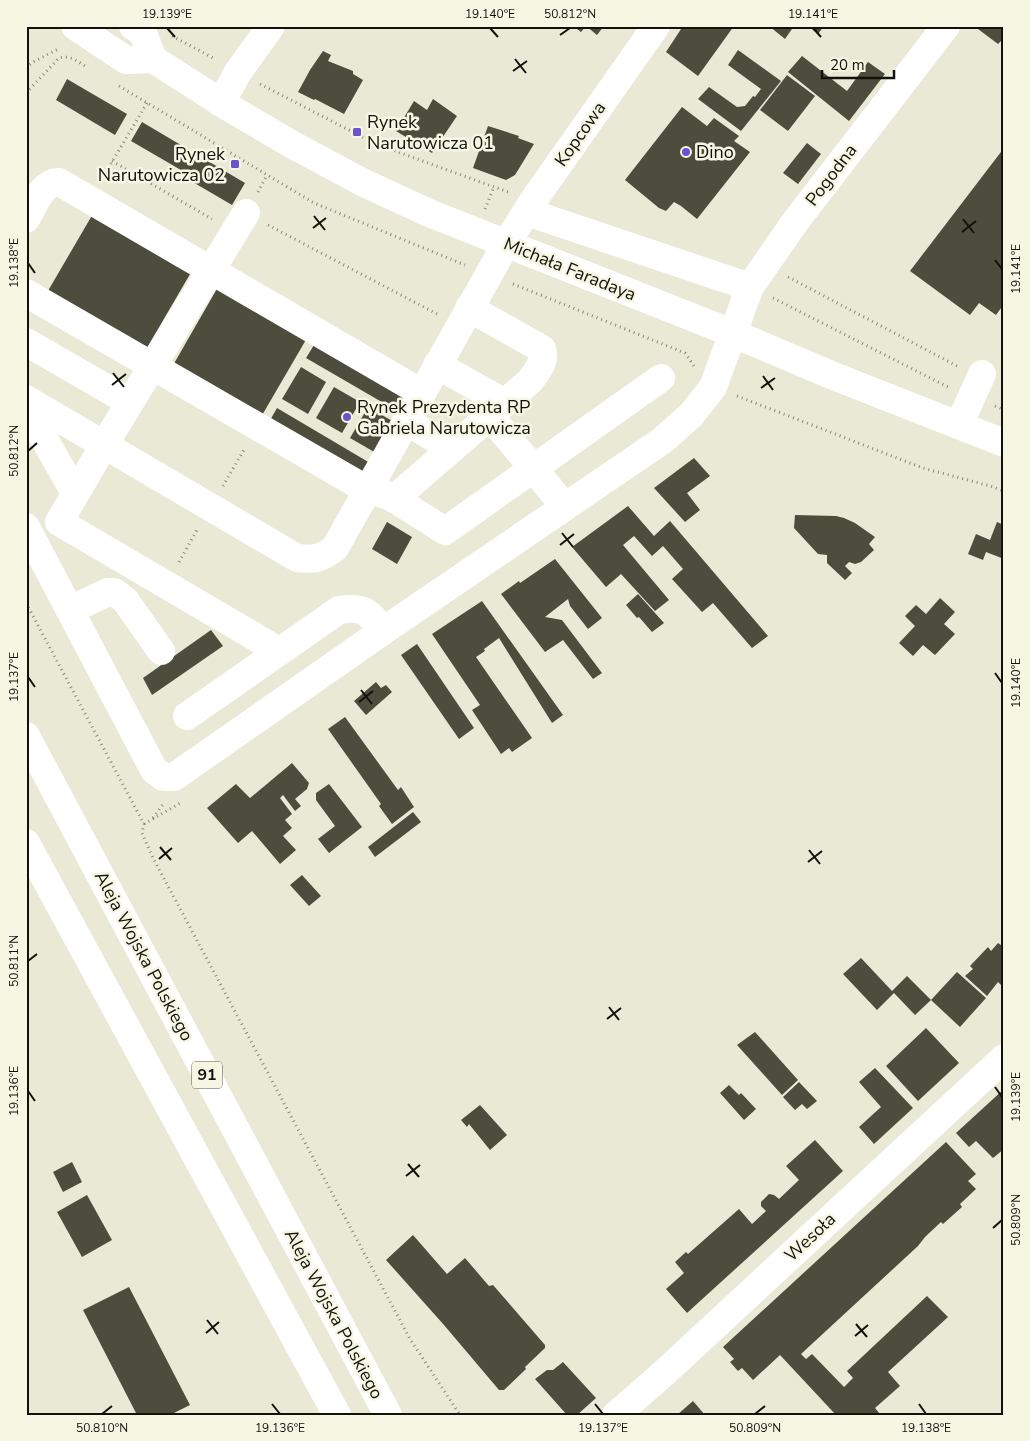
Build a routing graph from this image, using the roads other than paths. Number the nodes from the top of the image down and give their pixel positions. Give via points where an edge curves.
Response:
1 (133, 26) edge
2 (271, 26) edge
3 (656, 26) edge
4 (946, 26) edge
5 (77, 27) edge
6 (153, 59) junction
7 (221, 102) junction
8 (526, 212) junction
9 (26, 219) edge
10 (240, 223) road end
11 (506, 244) junction
12 (210, 270) junction
13 (750, 287) junction
14 (26, 293) edge
15 (464, 317) junction
16 (732, 333) junction
17 (26, 342) edge
18 (437, 365) junction
19 (152, 366) junction
20 (661, 378) dead end
21 (976, 385) road end
22 (422, 393) junction
23 (26, 399) edge
24 (130, 402) junction
25 (26, 407) edge
26 (497, 410) junction
27 (406, 421) junction
28 (959, 425) junction
29 (1004, 443) edge
30 (104, 445) junction
31 (452, 449) junction
32 (534, 468) junction
33 (366, 489) junction
34 (75, 493) junction
35 (394, 499) junction
36 (565, 506) junction
37 (59, 522) junction
38 (29, 532) edge
39 (70, 610) junction
40 (383, 632) junction
41 (161, 651) dead end
42 (280, 651) junction
43 (187, 716) dead end
44 (26, 736) edge
45 (26, 843) edge
46 (1004, 1058) edge
47 (337, 1415) edge
48 (388, 1415) edge
49 (616, 1415) edge

1 - 6 street via 143,33
2 - 7 street
3 - 8 street, Kopcowa
4 - 13 street, Pogodna via 803,228
5 - 6 street via 126,60
6 - 7 street, Michała Faradaya
7 - 11 street, Michała Faradaya via 362,182
8 - 11 street, Kopcowa
8 - 13 street
9 - 12 street via 44,188 49,183 59,182
10 - 12 street
11 - 15 street, Kopcowa
11 - 16 street, Michała Faradaya
12 - 19 street
12 - 22 street
13 - 16 street, Pogodna
14 - 19 street
15 - 18 street, Kopcowa
15 - 26 street via 542,349 543,361 530,381
16 - 28 street, Michała Faradaya via 836,378
16 - 36 street via 713,386 692,414 663,440
17 - 24 street
18 - 22 street, Kopcowa
18 - 26 street
19 - 24 street
19 - 33 street
20 - 32 street
21 - 28 street
22 - 27 street, Kopcowa
23 - 30 street, Kopcowa
24 - 30 street
25 - 34 street
26 - 31 street
26 - 32 street
27 - 31 street
27 - 33 street, Kopcowa
28 - 29 street, Michała Faradaya
30 - 33 street, Kopcowa via 297,558 313,560 334,548
30 - 34 street
31 - 35 street
32 - 35 street via 445,531
32 - 36 street
33 - 35 street
34 - 37 street
36 - 40 street
37 - 38 street
37 - 42 street
38 - 39 street
39 - 40 street via 154,770 162,777 174,777 188,768
39 - 41 street via 114,592 125,600
40 - 42 street via 371,615 363,610 339,610
42 - 43 street
44 - 48 street, Aleja Wojska Polskiego / 91
45 - 47 street
46 - 49 street, Wesoła

